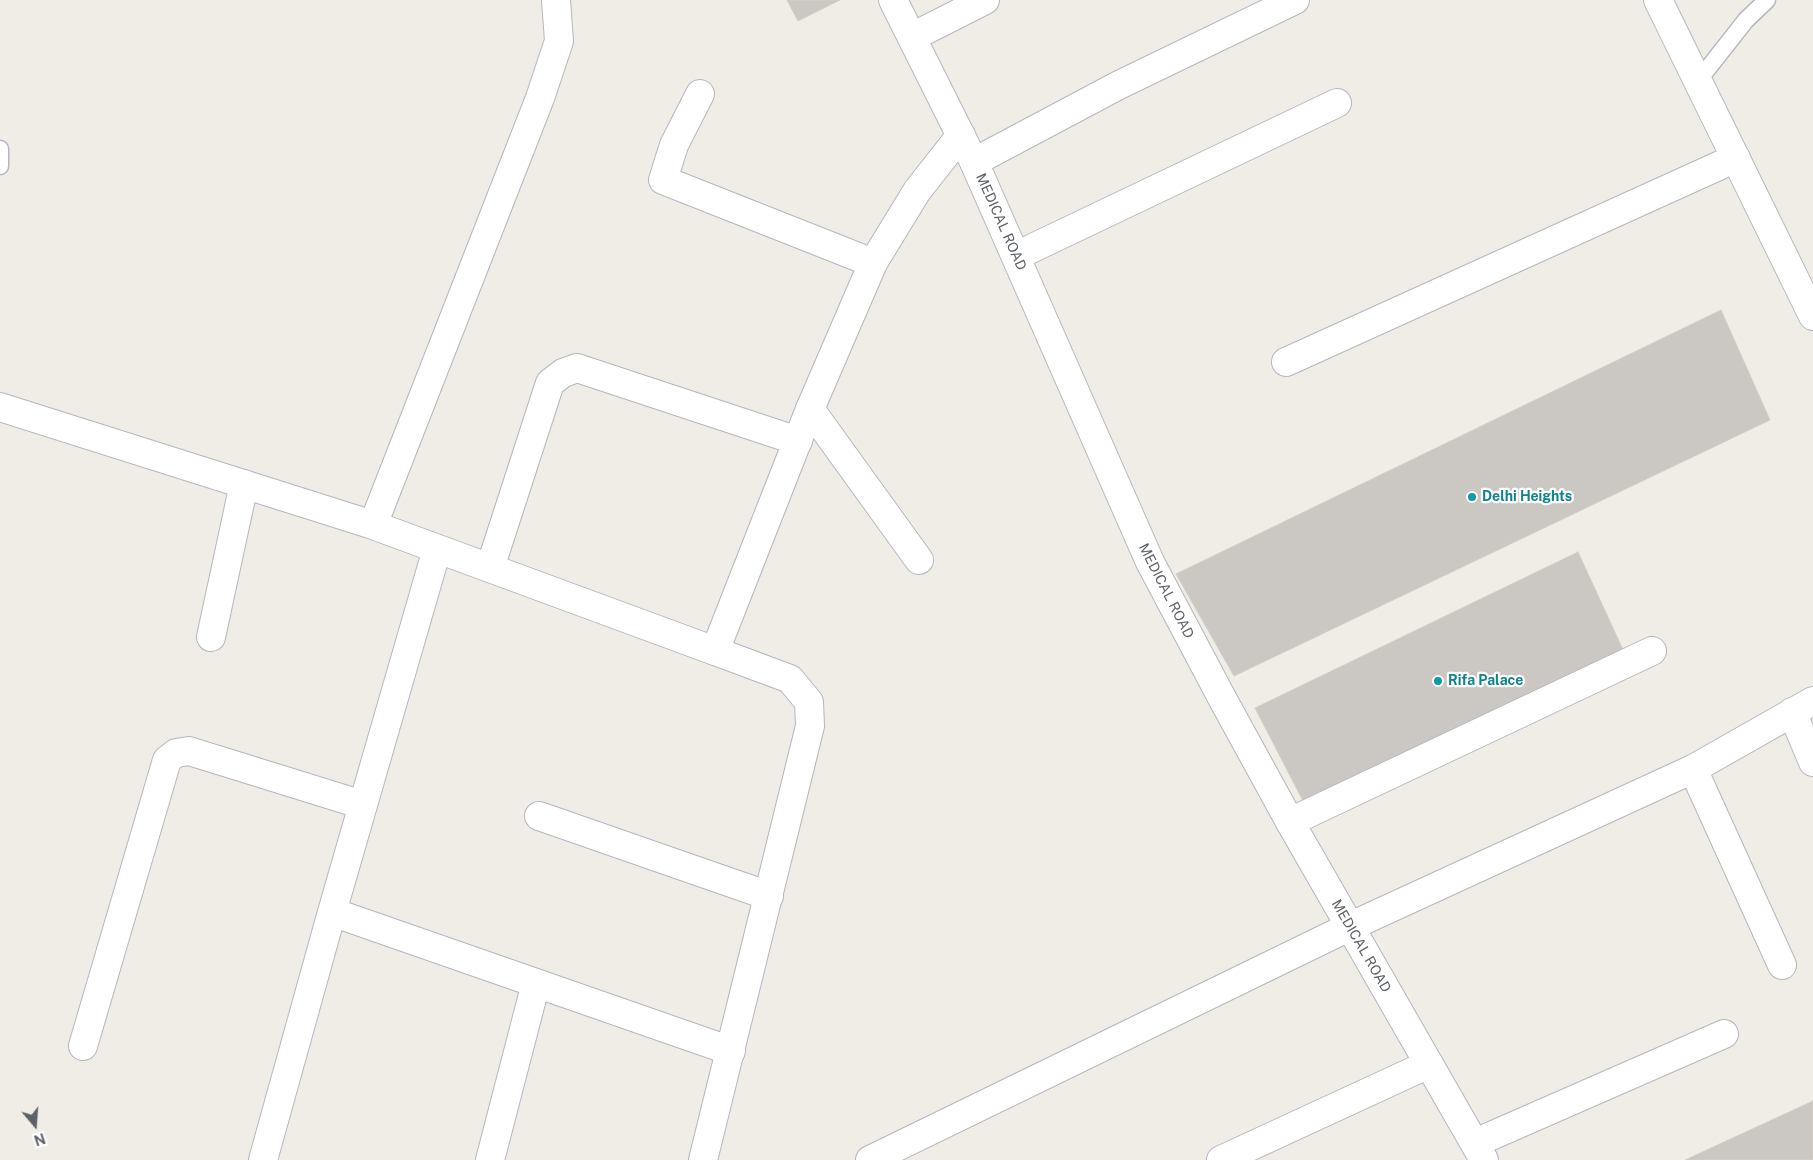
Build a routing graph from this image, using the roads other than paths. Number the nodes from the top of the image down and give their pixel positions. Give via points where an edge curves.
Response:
1 (556, 0) edge
2 (893, 0) edge
3 (985, 0) edge
4 (1295, 0) edge
5 (1658, 0) edge
6 (1767, 0) edge
7 (912, 37) junction
8 (1698, 81) junction
9 (700, 94) dead end
10 (1337, 103) dead end
11 (960, 135) junction
12 (0, 149) edge
13 (1736, 158) junction
14 (974, 162) junction
15 (0, 166) edge
16 (1016, 256) junction
17 (874, 263) junction
18 (1813, 316) edge
19 (1286, 362) dead end
20 (0, 408) edge
21 (810, 409) junction
22 (798, 442) junction
23 (244, 484) junction
24 (373, 525) junction
25 (437, 549) junction
26 (919, 560) dead end
27 (490, 568) junction
28 (211, 636) dead end
29 (715, 651) junction
30 (1652, 651) dead end
31 (1802, 706) edge
32 (1813, 762) edge
33 (1693, 769) junction
34 (363, 805) junction
35 (538, 816) dead end
36 (1290, 822) junction
37 (769, 896) junction
38 (332, 912) junction
39 (1349, 927) junction
40 (1782, 965) dead end
41 (536, 983) junction
42 (1724, 1034) dead end
43 (83, 1046) dead end
44 (730, 1051) junction
45 (1429, 1064) junction
46 (1479, 1152) edge
47 (263, 1160) edge
48 (490, 1160) edge
49 (703, 1160) edge
50 (870, 1160) edge
51 (1221, 1160) edge

1 - 24 street via 559,41 540,98
2 - 7 street, MEDICAL ROAD
3 - 7 street
4 - 14 street via 1119,85
5 - 8 street
6 - 8 lane via 1746,20
7 - 11 street, MEDICAL ROAD
8 - 13 street
9 - 17 street via 674,145 663,180
10 - 16 street
11 - 14 street, MEDICAL ROAD
11 - 17 street via 917,191
12 - 15 lane
13 - 18 street
13 - 19 street
14 - 16 street, MEDICAL ROAD
16 - 36 street, MEDICAL ROAD via 1150,562
17 - 21 street
20 - 23 street
21 - 22 street
21 - 26 street
22 - 27 street via 577,368 563,372 550,383
22 - 29 street
23 - 24 street
23 - 28 street
24 - 25 street
25 - 27 street
25 - 34 street
27 - 29 street
29 - 37 street via 790,679 809,702 810,726
30 - 36 street
31 - 32 street
31 - 33 street
33 - 39 street
33 - 40 street
34 - 38 street
34 - 43 street via 189,751 176,753 167,760
35 - 37 street
36 - 39 street, MEDICAL ROAD
37 - 44 street
38 - 41 street
38 - 47 street
39 - 45 street, MEDICAL ROAD
39 - 50 street
41 - 44 street
41 - 48 street
42 - 46 street
44 - 49 street
45 - 46 street, MEDICAL ROAD
45 - 51 street

